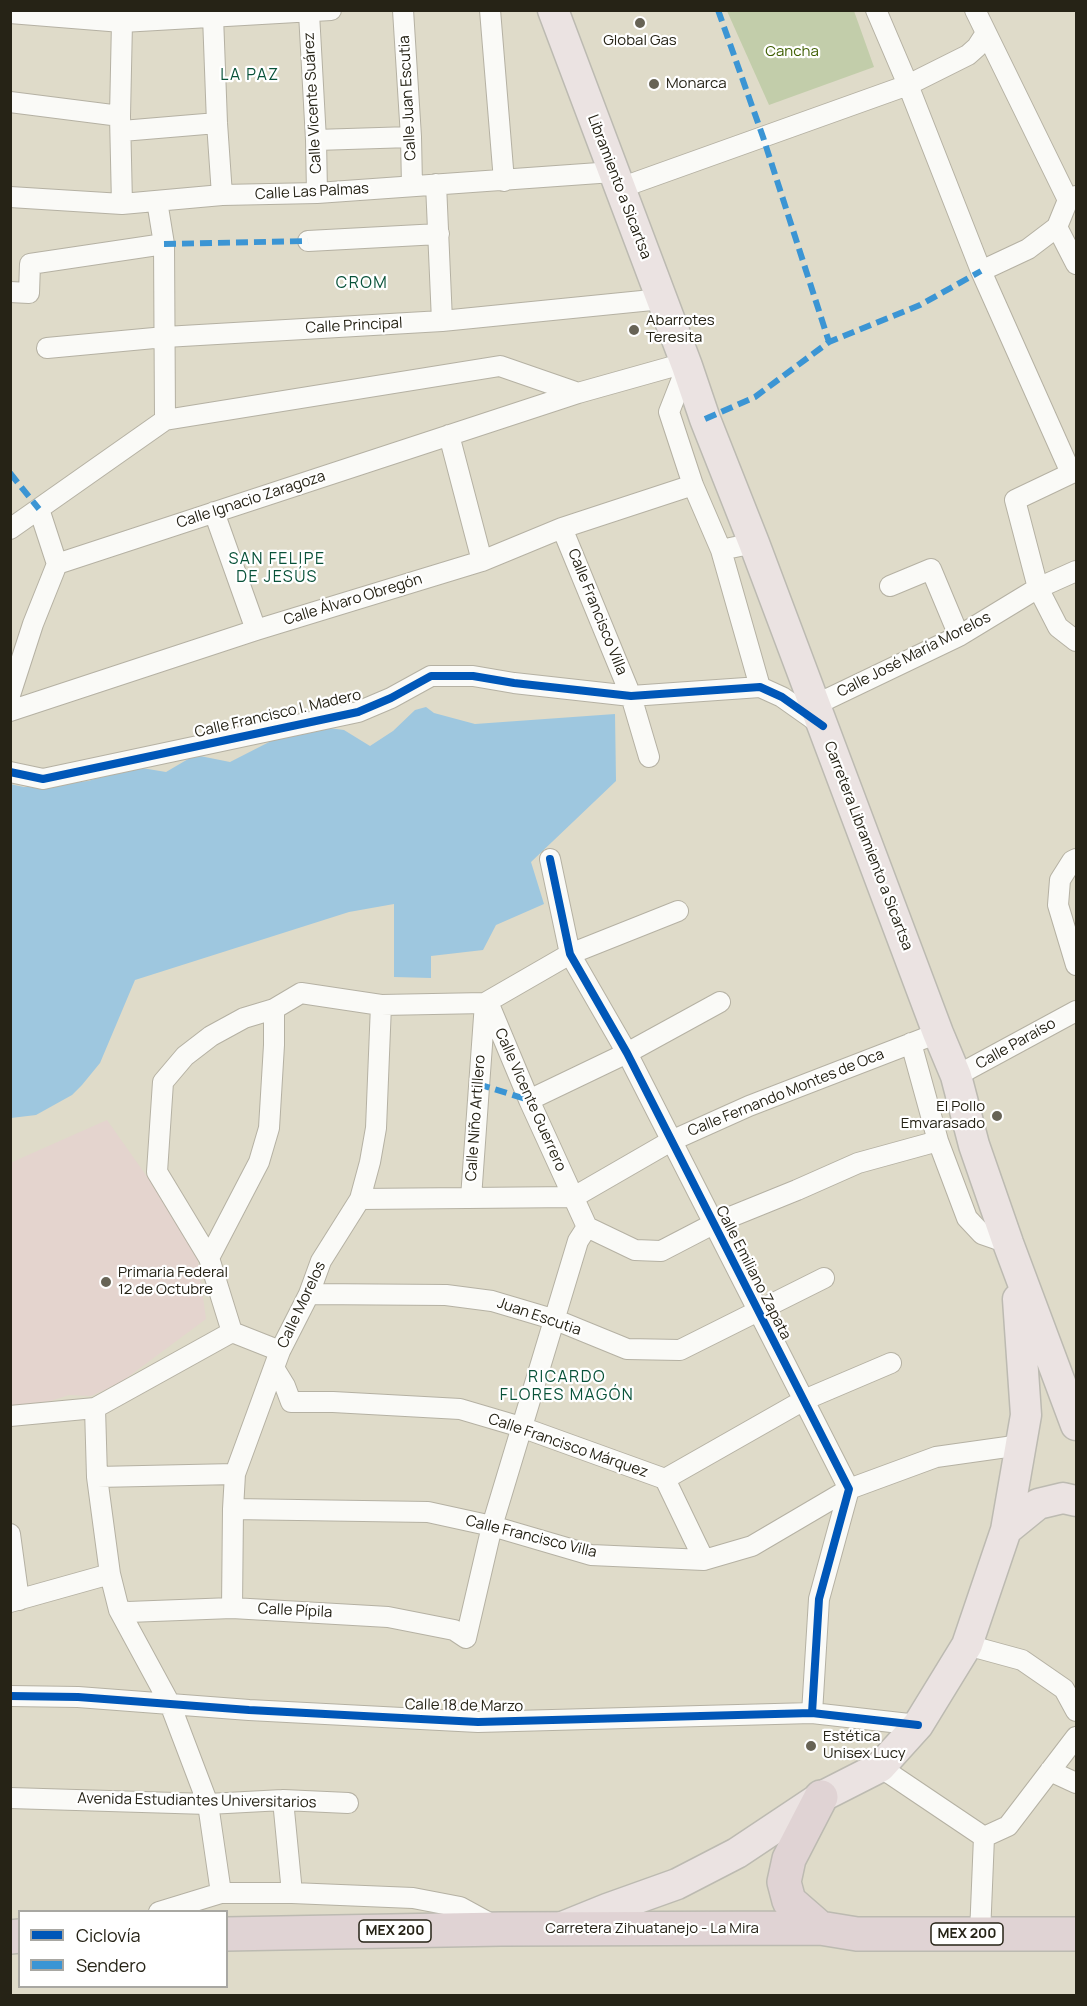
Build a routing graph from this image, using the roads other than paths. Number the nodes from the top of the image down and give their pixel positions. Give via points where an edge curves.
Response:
1 (331, 10) edge
2 (403, 10) edge
3 (490, 10) edge
4 (553, 10) edge
5 (876, 10) edge
6 (975, 10) edge
7 (10, 13) edge
8 (309, 13) junction
9 (213, 16) junction
10 (122, 22) junction
11 (986, 33) junction
12 (908, 85) junction
13 (10, 102) edge
14 (217, 123) junction
15 (121, 124) junction
16 (411, 137) junction
17 (316, 140) junction
18 (617, 180) junction
19 (504, 181) junction
20 (436, 184) junction
21 (412, 186) junction
22 (317, 193) junction
23 (222, 195) junction
24 (10, 197) edge
25 (1072, 198) edge
26 (157, 201) junction
27 (122, 204) junction
28 (1057, 227) junction
29 (439, 234) junction
30 (308, 241) dead end
31 (164, 244) junction
32 (1077, 264) edge
33 (981, 271) junction
34 (20, 292) edge
35 (662, 299) junction
36 (442, 321) junction
37 (165, 337) junction
38 (46, 348) dead end
39 (686, 364) junction
40 (578, 393) junction
41 (165, 420) junction
42 (449, 435) junction
43 (1074, 472) edge
44 (693, 485) junction
45 (39, 509) junction
46 (214, 512) junction
47 (562, 528) junction
48 (10, 529) edge
49 (754, 543) junction
50 (721, 550) junction
51 (482, 561) junction
52 (57, 564) junction
53 (1077, 571) edge
54 (890, 586) dead end
55 (1038, 588) junction
56 (256, 630) junction
57 (959, 636) junction
58 (1077, 641) edge
59 (760, 687) junction
60 (10, 695) edge
61 (631, 696) junction
62 (10, 711) edge
63 (819, 716) junction
64 (650, 757) dead end
65 (10, 772) edge
66 (1077, 859) edge
67 (550, 860) dead end
68 (678, 911) dead end
69 (570, 954) junction
70 (1077, 965) edge
71 (486, 1002) junction
72 (720, 1002) dead end
73 (381, 1005) junction
74 (274, 1009) junction
75 (1077, 1011) edge
76 (925, 1038) junction
77 (627, 1053) junction
78 (956, 1076) junction
79 (529, 1100) junction
80 (671, 1140) junction
81 (938, 1141) junction
82 (574, 1197) junction
83 (471, 1198) junction
84 (360, 1199) junction
85 (713, 1224) junction
86 (587, 1227) junction
87 (1012, 1254) junction
88 (209, 1258) junction
89 (824, 1278) dead end
90 (309, 1294) junction
91 (758, 1311) junction
92 (556, 1320) junction
93 (232, 1332) junction
94 (277, 1360) junction
95 (891, 1364) dead end
96 (804, 1401) junction
97 (95, 1407) junction
98 (10, 1416) edge
99 (1077, 1425) edge
100 (521, 1427) junction
101 (1021, 1445) junction
102 (235, 1474) junction
103 (97, 1476) junction
104 (665, 1479) junction
105 (849, 1488) junction
106 (1077, 1501) edge
107 (233, 1509) junction
108 (492, 1526) junction
109 (1006, 1530) junction
110 (10, 1534) edge
111 (704, 1560) junction
112 (110, 1574) junction
113 (15, 1601) edge
114 (232, 1608) junction
115 (119, 1610) junction
116 (967, 1645) junction
117 (10, 1696) edge
118 (170, 1704) junction
119 (1077, 1711) edge
120 (812, 1713) junction
121 (918, 1725) junction
122 (1077, 1737) edge
123 (879, 1767) junction
124 (1050, 1771) junction
125 (1077, 1783) edge
126 (821, 1797) junction
127 (10, 1798) edge
128 (283, 1800) junction
129 (348, 1803) dead end
130 (208, 1804) junction
131 (984, 1837) junction
132 (221, 1893) junction
133 (292, 1893) junction
134 (162, 1910) edge
135 (501, 1929) junction
136 (820, 1929) junction
137 (555, 1930) junction
138 (228, 1934) edge
139 (980, 1934) junction
140 (1077, 1934) edge

1 - 8 street
2 - 16 street, Calle Juan Escutia
3 - 19 street
4 - 18 main road, Libramiento a Sicartsa
5 - 12 street
6 - 11 street
7 - 10 street
8 - 9 street
8 - 17 street, Calle Vicente Suárez
9 - 10 street
9 - 14 street
10 - 15 street
11 - 12 street, Calle Las Palmas via 968,55
11 - 25 street
12 - 18 street, Calle Las Palmas
12 - 33 street
13 - 15 street
14 - 15 street
14 - 23 street
15 - 27 street
16 - 17 street
16 - 21 street, Calle Juan Escutia
17 - 22 street, Calle Vicente Suárez
18 - 19 street, Calle Las Palmas
18 - 35 main road, Libramiento a Sicartsa
19 - 20 street, Calle Las Palmas
20 - 21 street, Calle Las Palmas
20 - 29 street
21 - 22 street, Calle Las Palmas
22 - 23 street, Calle Las Palmas
23 - 26 street, Calle Las Palmas
24 - 27 street, Calle Las Palmas
25 - 28 street
26 - 27 street, Calle Las Palmas
26 - 31 street
28 - 32 street
28 - 33 street via 1028,249
29 - 30 street
29 - 36 street
31 - 34 street via 30,264
31 - 37 street
33 - 43 street
35 - 36 street, Calle Principal
35 - 39 main road, Libramiento a Sicartsa
36 - 37 street, Calle Principal
37 - 38 street, Calle Principal
37 - 41 street
39 - 40 street, Calle Ignacio Zaragoza
39 - 44 street via 669,412
39 - 49 main road, Carretera Libramiento a Sicartsa
40 - 41 street via 500,366
40 - 42 street, Calle Ignacio Zaragoza
41 - 45 street
42 - 46 street, Calle Ignacio Zaragoza
42 - 51 street
43 - 55 street via 1015,500
44 - 47 street, Calle Álvaro Obregón
44 - 50 street
45 - 48 street
45 - 52 street
46 - 52 street, Calle Ignacio Zaragoza
46 - 56 street
47 - 51 street, Calle Álvaro Obregón
47 - 61 street, Calle Francisco Villa
49 - 50 street
49 - 63 main road, Carretera Libramiento a Sicartsa
50 - 59 street
51 - 56 street, Calle Álvaro Obregón
52 - 60 street
53 - 55 street, Calle José María Morelos
54 - 57 street via 931,569
55 - 57 street, Calle José María Morelos
55 - 58 street via 1058,627
56 - 62 street, Calle Álvaro Obregón
57 - 63 street, Calle José María Morelos
59 - 61 street, Calle Francisco I. Madero
59 - 63 street
61 - 64 street, Calle Francisco Villa
61 - 65 street, Calle Francisco I. Madero via 473,676 431,676 358,712 43,779
63 - 76 main road, Carretera Libramiento a Sicartsa
66 - 70 street via 1060,880 1058,905
67 - 69 street, Calle Emiliano Zapata
68 - 69 street
69 - 71 street
69 - 77 street, Calle Emiliano Zapata
71 - 73 street
71 - 79 street, Calle Vicente Guerrero
71 - 83 street, Calle Niño Artillero
72 - 77 street
73 - 74 street via 302,993
73 - 84 street, Calle Morelos via 376,1128
74 - 88 street via 269,1128 259,1162
74 - 88 street via 244,1018 211,1036 185,1056 163,1082 157,1172
75 - 78 street, Calle Paraíso
76 - 78 main road, Carretera Libramiento a Sicartsa
76 - 80 street, Calle Fernando Montes de Oca
76 - 81 street
77 - 79 street
77 - 80 street, Calle Emiliano Zapata
78 - 87 main road, Carretera Libramiento a Sicartsa via 974,1145
79 - 82 street, Calle Vicente Guerrero
80 - 82 street, Calle Fernando Montes de Oca
80 - 85 street, Calle Emiliano Zapata
81 - 85 street via 858,1163
81 - 87 street via 967,1218 982,1234
82 - 83 street, Calle Fernando Montes de Oca
82 - 86 street, Calle Vicente Guerrero
83 - 84 street, Calle Fernando Montes de Oca
84 - 90 street, Calle Morelos via 321,1261
85 - 86 street via 662,1251 635,1250
85 - 91 street, Calle Emiliano Zapata
86 - 92 street via 578,1241
87 - 99 main road
87 - 101 main road via 1026,1414
88 - 93 street
89 - 91 street, Juan Escutia
90 - 92 street, Juan Escutia via 446,1295 492,1301
90 - 94 street, Calle Morelos
91 - 92 street, Juan Escutia via 680,1350 627,1349
91 - 96 street, Calle Emiliano Zapata
92 - 100 street
93 - 94 street
93 - 97 street
94 - 100 street, Calle Francisco Márquez via 291,1402 460,1409
94 - 102 street, Calle Morelos
95 - 96 street, Calle Francisco Márquez
96 - 104 street, Calle Francisco Márquez
96 - 105 street, Calle Emiliano Zapata
97 - 98 street
97 - 103 street
100 - 104 street, Calle Francisco Márquez
100 - 108 street
101 - 105 street, Calle Francisco Villa via 936,1457
101 - 109 main road
102 - 103 street
102 - 107 street, Calle Morelos
103 - 112 street
104 - 111 street
105 - 111 street, Calle Francisco Villa via 752,1546
105 - 120 street via 819,1599
106 - 109 main road via 1064,1498 1038,1504
107 - 108 street, Calle Francisco Villa via 429,1512
107 - 114 street, Calle Morelos
108 - 111 street, Calle Francisco Villa via 591,1555
108 - 114 street, Calle Pípila via 466,1638 454,1630 388,1617
109 - 116 main road
110 - 113 street
112 - 113 street
112 - 115 street
114 - 115 street, Calle Pípila
115 - 118 street
116 - 119 street via 1022,1660 1064,1689
116 - 121 main road
117 - 118 street, Calle 18 de Marzo
118 - 120 street, Calle 18 de Marzo via 478,1722
118 - 130 street
120 - 121 street, Calle 18 de Marzo
121 - 123 main road
122 - 124 street
123 - 126 main road
123 - 131 street
124 - 125 street
124 - 131 street via 1008,1826
126 - 136 highway via 789,1859 784,1882 789,1901
126 - 137 main road via 736,1853 677,1884
127 - 130 street, Avenida Estudiantes Universitarios
128 - 129 street, Avenida Estudiantes Universitarios
128 - 130 street, Avenida Estudiantes Universitarios
128 - 133 street
130 - 132 street
131 - 139 street
132 - 133 street
132 - 134 street
133 - 135 street via 413,1899 460,1907
135 - 137 highway, Carretera Zihuatanejo - La Mira / MEX 200
135 - 138 highway, Carretera Zihuatanejo - La Mira / MEX 200
136 - 137 highway, Carretera Zihuatanejo - La Mira / MEX 200
136 - 139 highway, Carretera Zihuatanejo - La Mira / MEX 200 via 857,1934
139 - 140 highway, Carretera Zihuatanejo - La Mira / MEX 200

